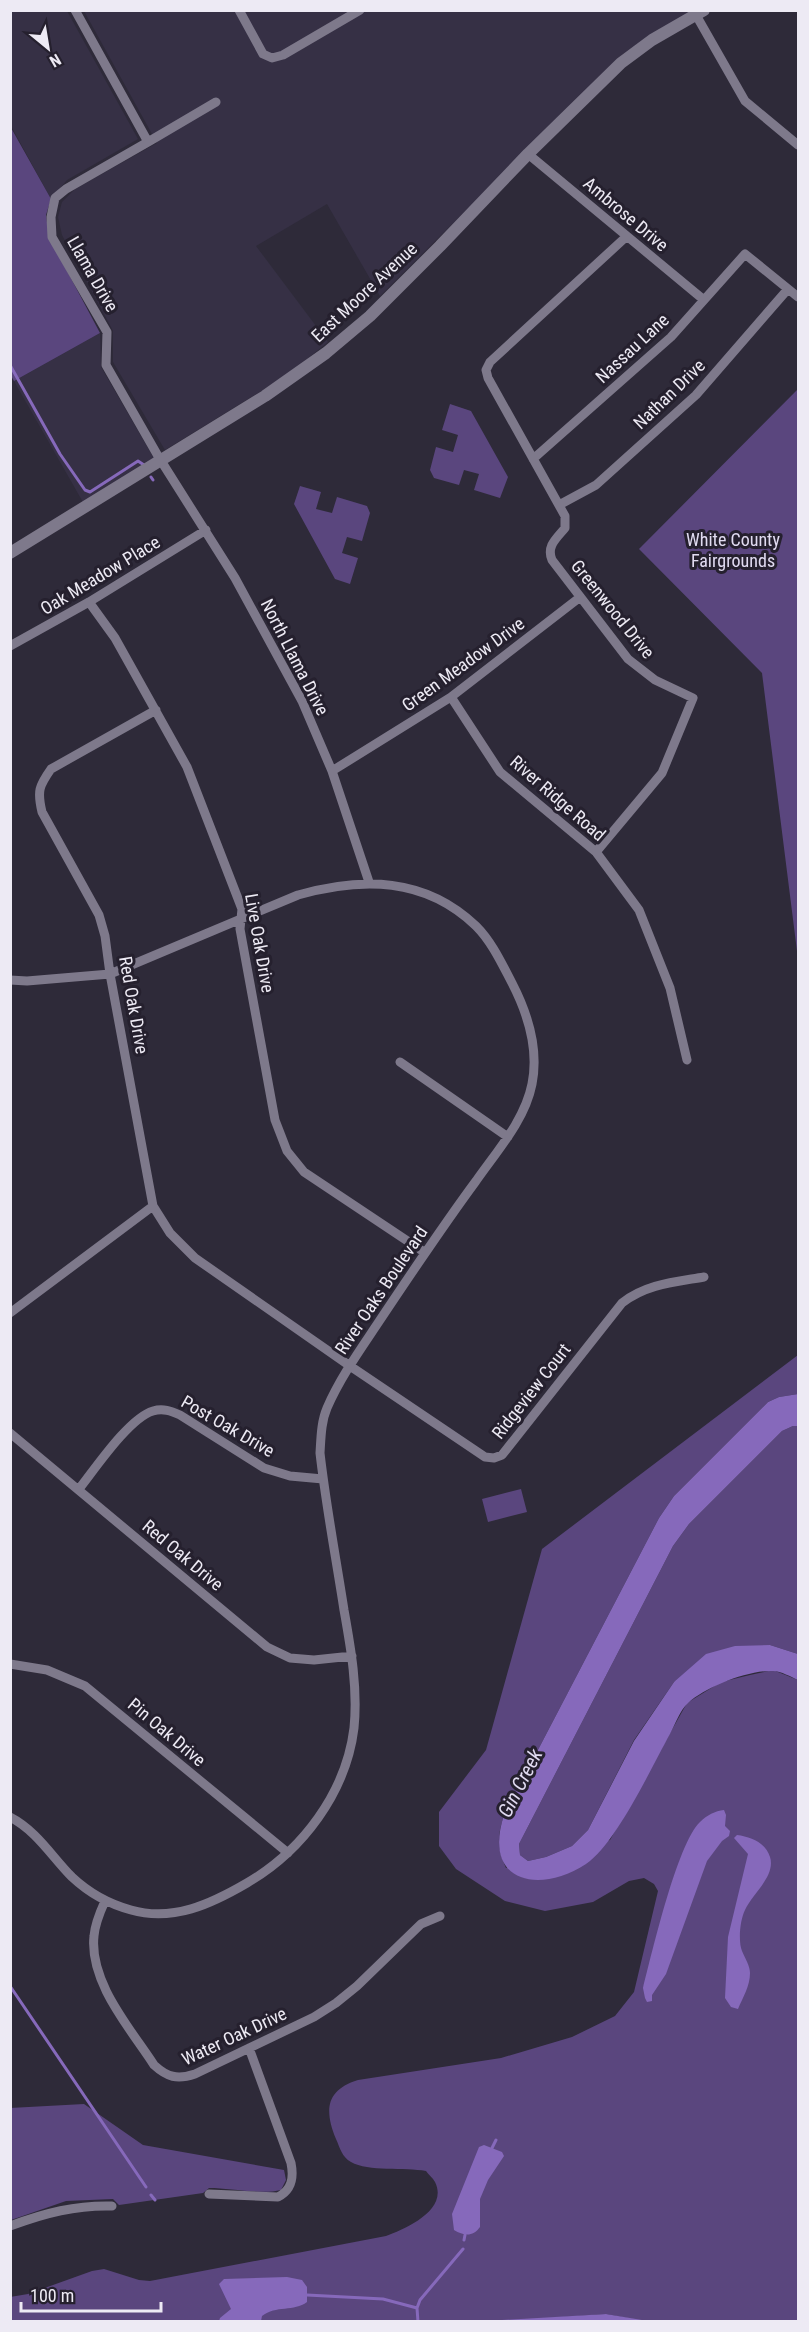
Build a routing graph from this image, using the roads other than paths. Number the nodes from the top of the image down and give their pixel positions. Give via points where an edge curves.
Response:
1 (75, 10) edge
2 (239, 10) edge
3 (360, 10) edge
4 (692, 14) edge
5 (216, 102) dead end
6 (148, 142) junction
7 (798, 145) edge
8 (528, 154) junction
9 (627, 236) junction
10 (788, 290) junction
11 (798, 297) edge
12 (704, 300) junction
13 (533, 459) junction
14 (162, 461) junction
15 (559, 505) junction
16 (206, 530) junction
17 (10, 553) edge
18 (579, 598) junction
19 (89, 602) junction
20 (10, 646) edge
21 (452, 697) junction
22 (156, 710) junction
23 (332, 771) junction
24 (596, 852) junction
25 (369, 882) junction
26 (241, 919) junction
27 (110, 974) junction
28 (10, 980) edge
29 (687, 1060) dead end
30 (400, 1062) dead end
31 (508, 1137) junction
32 (153, 1206) junction
33 (424, 1252) junction
34 (704, 1277) dead end
35 (10, 1313) edge
36 (350, 1366) junction
37 (10, 1433) edge
38 (323, 1479) junction
39 (79, 1489) junction
40 (352, 1656) junction
41 (10, 1664) edge
42 (10, 1817) edge
43 (288, 1853) junction
44 (105, 1900) junction
45 (440, 1916) dead end
46 (249, 2048) junction
47 (209, 2194) dead end
48 (112, 2206) dead end
49 (10, 2226) edge

1 - 6 street
2 - 3 street via 263,54 272,58
4 - 7 street via 746,101
4 - 8 street, East Moore Avenue via 621,63
5 - 6 street, Llama Drive
6 - 14 street, Llama Drive via 66,189 55,198 51,217 52,237 107,332 106,365
8 - 9 street, Ambrose Drive
8 - 14 street, East Moore Avenue via 354,330 292,377
9 - 12 street, Ambrose Drive
9 - 13 street, Greenwood Drive via 490,362 486,370
10 - 11 street
10 - 12 street, Nassau Lane via 745,254
10 - 15 street, Nathan Drive via 696,394 596,485
12 - 13 street, Nassau Lane via 671,337
13 - 15 street, Greenwood Drive
14 - 16 street, North Llama Drive
14 - 17 street, East Moore Avenue
15 - 18 street, Greenwood Drive via 565,516 565,528 549,553
16 - 19 street, Oak Meadow Place
16 - 23 street, North Llama Drive via 302,701
18 - 21 street, Green Meadow Drive
18 - 24 street, Greenwood Drive via 635,665 655,680 693,698 662,773
19 - 20 street, Oak Meadow Place
19 - 22 street, Live Oak Drive via 115,638
21 - 23 street, Green Meadow Drive
21 - 24 street, River Ridge Road via 500,772
22 - 26 street, Live Oak Drive via 193,779 242,909
22 - 27 street, Red Oak Drive via 51,769 38,796 42,812 99,915
23 - 25 street, North Llama Drive
24 - 29 street, River Ridge Road via 646,924 670,988
25 - 26 street, River Oaks Boulevard via 330,886 298,895
25 - 31 street, River Oaks Boulevard via 435,897 460,912 480,931 501,961 531,1025 533,1048 532,1083 525,1108
26 - 27 street, River Oaks Boulevard
26 - 33 street, Live Oak Drive via 275,1120 287,1151 304,1172
27 - 28 street, River Oaks Boulevard
27 - 32 street, Red Oak Drive
30 - 31 street
31 - 33 street, River Oaks Boulevard
32 - 35 street
32 - 36 street via 170,1233 195,1258
33 - 36 street, River Oaks Boulevard
34 - 36 street, Ridgeview Court via 650,1287 622,1303 502,1455 494,1458 485,1457
36 - 38 street, River Oaks Boulevard via 327,1409 321,1431
37 - 39 street, Red Oak Drive
38 - 39 street, Post Oak Drive via 290,1476 264,1468 167,1410 139,1418
38 - 40 street, River Oaks Boulevard
39 - 40 street, Red Oak Drive via 267,1647 290,1658
40 - 43 street, River Oaks Boulevard via 354,1729 340,1779 307,1834
41 - 43 street, Pin Oak Drive via 47,1670 85,1686
42 - 44 street, River Oaks Boulevard via 39,1839 72,1877
43 - 44 street, River Oaks Boulevard via 256,1878 190,1911 159,1915 132,1911
44 - 46 street, Water Oak Drive via 94,1936 97,1968 105,1990 154,2065 173,2078 184,2078
45 - 46 street, Water Oak Drive via 421,1924 336,2003
46 - 47 street via 291,2163 292,2183 278,2197
48 - 49 street via 69,2207

